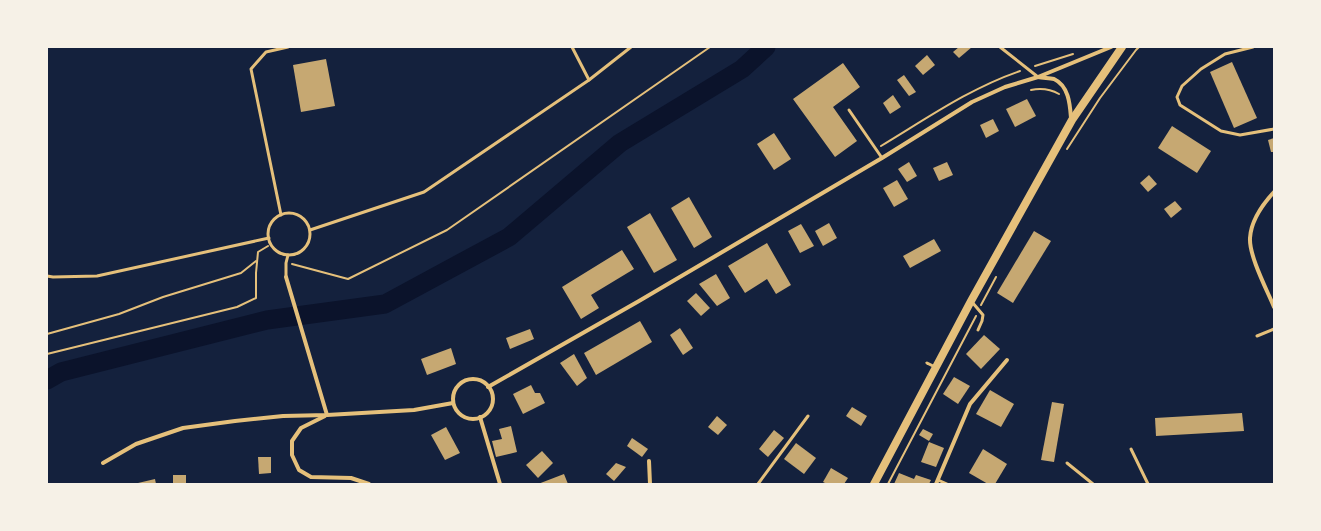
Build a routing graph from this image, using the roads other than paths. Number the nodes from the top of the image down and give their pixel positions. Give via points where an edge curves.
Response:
1 (288, 47) edge
2 (572, 47) edge
3 (631, 47) edge
4 (1000, 47) edge
5 (1111, 47) edge
6 (1122, 47) edge
7 (1253, 47) edge
8 (1038, 77) junction
9 (589, 80) junction
10 (849, 110) dead end
11 (1072, 120) junction
12 (1274, 129) edge
13 (882, 158) junction
14 (1274, 192) edge
15 (281, 215) junction
16 (310, 230) junction
17 (269, 238) junction
18 (288, 255) junction
19 (47, 276) edge
20 (286, 277) joint
21 (971, 301) junction
22 (1274, 307) edge
23 (1274, 329) edge
24 (978, 330) dead end
25 (1257, 336) dead end
26 (1007, 360) dead end
27 (927, 363) dead end
28 (936, 368) junction
29 (488, 387) junction
30 (453, 403) junction
31 (327, 415) junction
32 (808, 416) dead end
33 (480, 417) junction
34 (1131, 449) dead end
35 (649, 461) dead end
36 (103, 462) dead end
37 (1067, 463) dead end
38 (937, 482) edge
39 (369, 484) edge
40 (500, 484) edge
41 (650, 484) edge
42 (758, 484) edge
43 (874, 484) edge
44 (947, 484) edge
45 (1093, 484) edge
46 (1148, 484) edge

1 - 15 lane via 266,52 251,69
2 - 9 lane
3 - 9 lane
4 - 8 lane
5 - 8 street
6 - 11 main road
7 - 12 lane via 1225,54 1201,69 1182,86 1177,97 1180,106 1222,131 1240,135
8 - 11 street via 1054,80 1063,87 1070,101
8 - 13 street via 1005,87 972,102
9 - 16 lane via 424,192
10 - 13 lane
11 - 21 main road
13 - 29 street
14 - 22 street via 1254,220 1250,238 1252,254
15 - 16 lane via 287,213 299,216 304,219
15 - 17 lane via 271,224
16 - 18 lane via 305,248
17 - 18 lane via 275,250
17 - 19 lane via 97,276
18 - 20 lane
20 - 31 street
21 - 24 lane via 983,315
21 - 28 main road
23 - 25 lane
26 - 38 street via 970,404
27 - 28 lane
28 - 43 main road
29 - 30 street via 478,380 465,381 455,390
29 - 33 street via 492,398 491,404
30 - 31 street via 414,410
30 - 33 street via 458,413 463,416
31 - 36 street via 276,416 183,428 136,444
31 - 39 street via 301,428 292,441 292,455 299,470 311,477 351,478
32 - 42 lane
33 - 40 street
34 - 46 lane
35 - 41 street
37 - 45 lane
38 - 44 lane

